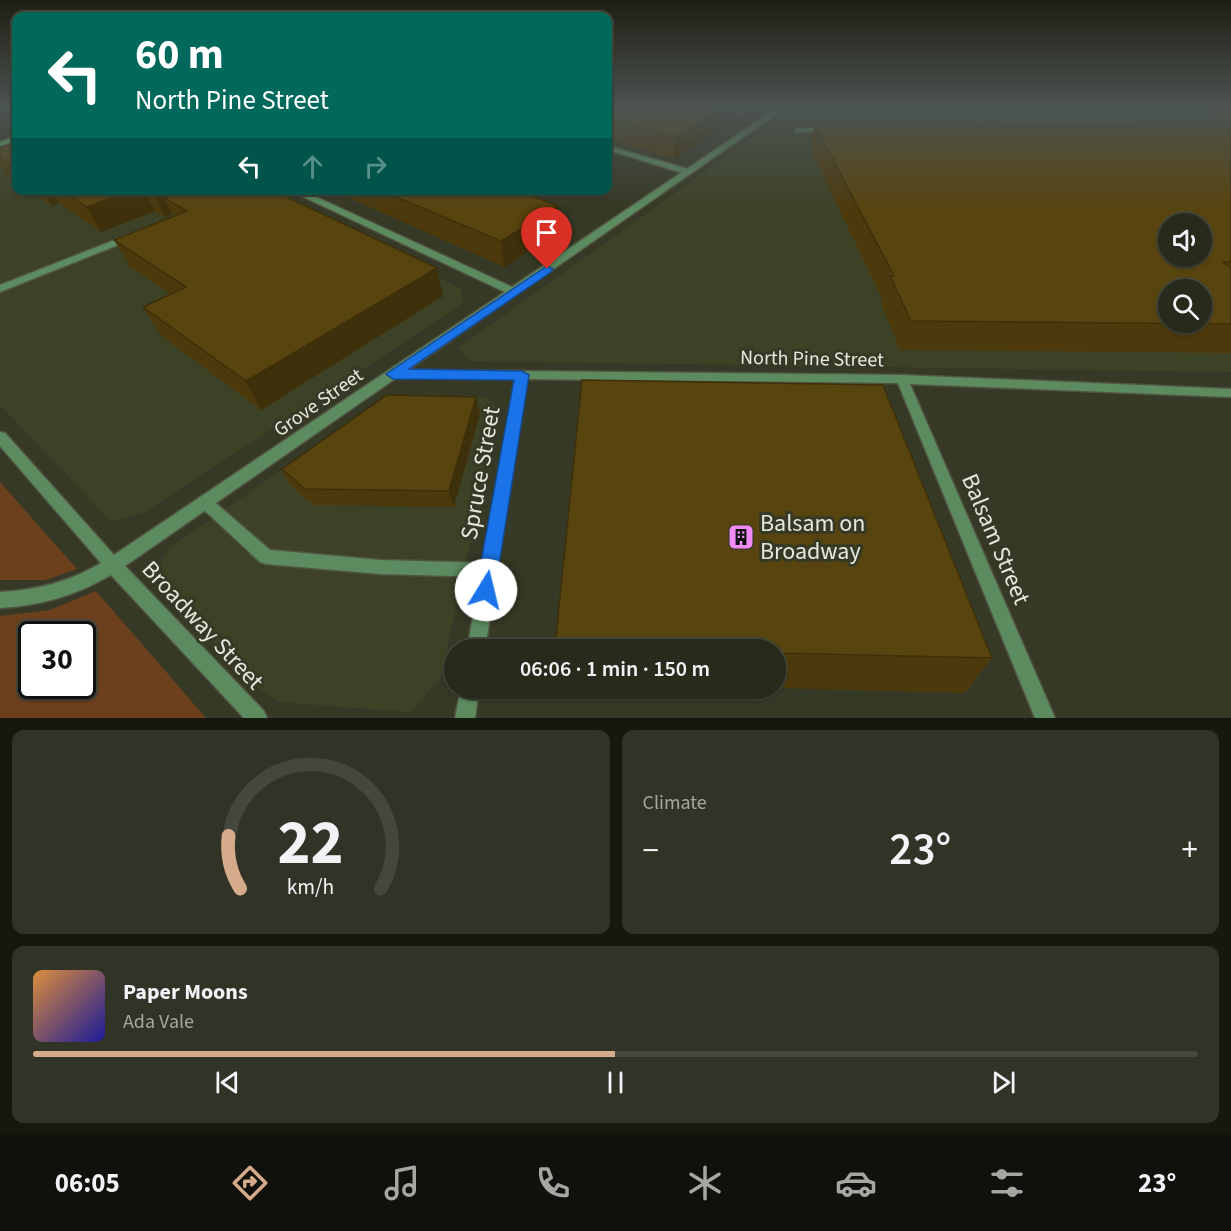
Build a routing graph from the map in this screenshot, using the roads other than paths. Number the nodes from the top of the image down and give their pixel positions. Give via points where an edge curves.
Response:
1 (733, 142) edge
2 (0, 146) edge
3 (612, 149) edge
4 (9, 154) edge
5 (689, 172) junction
6 (304, 195) edge
7 (137, 234) edge
8 (0, 277) edge
9 (5, 287) edge
10 (514, 292) junction
11 (393, 374) junction
12 (522, 375) junction
13 (902, 379) junction
14 (1231, 393) edge
15 (0, 438) edge
16 (206, 503) junction
17 (113, 566) junction
18 (489, 570) junction
19 (0, 600) edge
20 (478, 639) edge
21 (468, 699) edge
22 (257, 718) edge
23 (465, 718) edge
24 (1045, 718) edge

1 - 5 street, Grove Street
2 - 4 street
3 - 5 street
5 - 10 street, Grove Street
6 - 10 street
7 - 9 street
8 - 9 street
10 - 11 street, Grove Street
11 - 12 street, North Pine Street
11 - 16 street, Grove Street
12 - 13 street, North Pine Street
12 - 18 street, Spruce Street
13 - 14 street, North Pine Street
13 - 24 street, Balsam Street
15 - 17 street, Broadway Street
16 - 17 street, Grove Street
16 - 18 street via 266,557 380,567
17 - 19 street, Grove Street via 85,582 49,595
17 - 22 street, Broadway Street
18 - 20 street, Spruce Street
21 - 23 street

